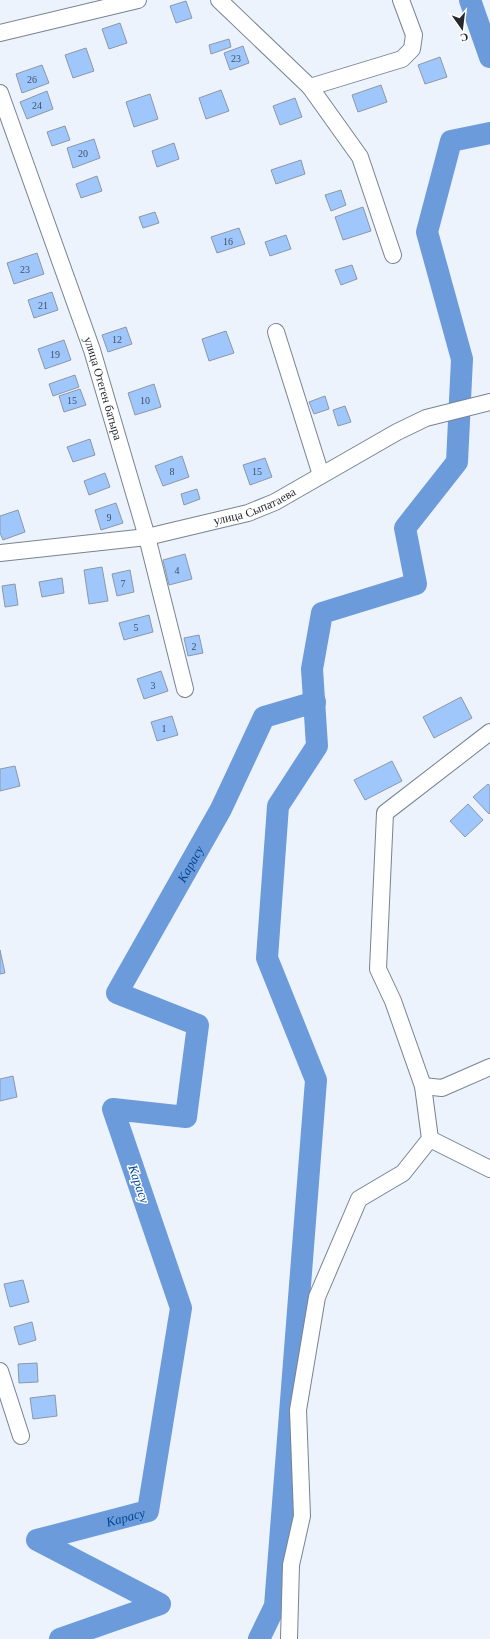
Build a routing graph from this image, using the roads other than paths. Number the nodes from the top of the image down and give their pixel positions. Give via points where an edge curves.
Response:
1 (138, 0) edge
2 (219, 0) edge
3 (401, 0) edge
4 (0, 33) edge
5 (310, 87) junction
6 (0, 94) edge
7 (393, 255) dead end
8 (276, 332) dead end
9 (490, 402) edge
10 (321, 475) junction
11 (147, 537) junction
12 (0, 553) edge
13 (185, 690) dead end
14 (490, 732) edge
15 (490, 1067) edge
16 (423, 1086) junction
17 (430, 1139) junction
18 (490, 1169) edge
19 (0, 1371) edge
20 (21, 1436) dead end
21 (289, 1639) edge

1 - 4 street
2 - 5 street
3 - 5 street via 414,35 412,49 402,59
5 - 7 street via 360,157
6 - 11 street, улица Отеген батыра via 92,350
8 - 10 street
9 - 10 street, улица Сыпатаева via 426,418
10 - 11 street, улица Сыпатаева via 275,502 248,513
11 - 12 street, улица Сыпатаева
11 - 13 street, улица Отеген батыра
14 - 16 street via 385,813 378,969 393,1001
15 - 16 street via 442,1088
16 - 17 street
17 - 18 street
17 - 21 street via 403,1172 358,1199 317,1297 298,1410 302,1516 291,1565
19 - 20 street

